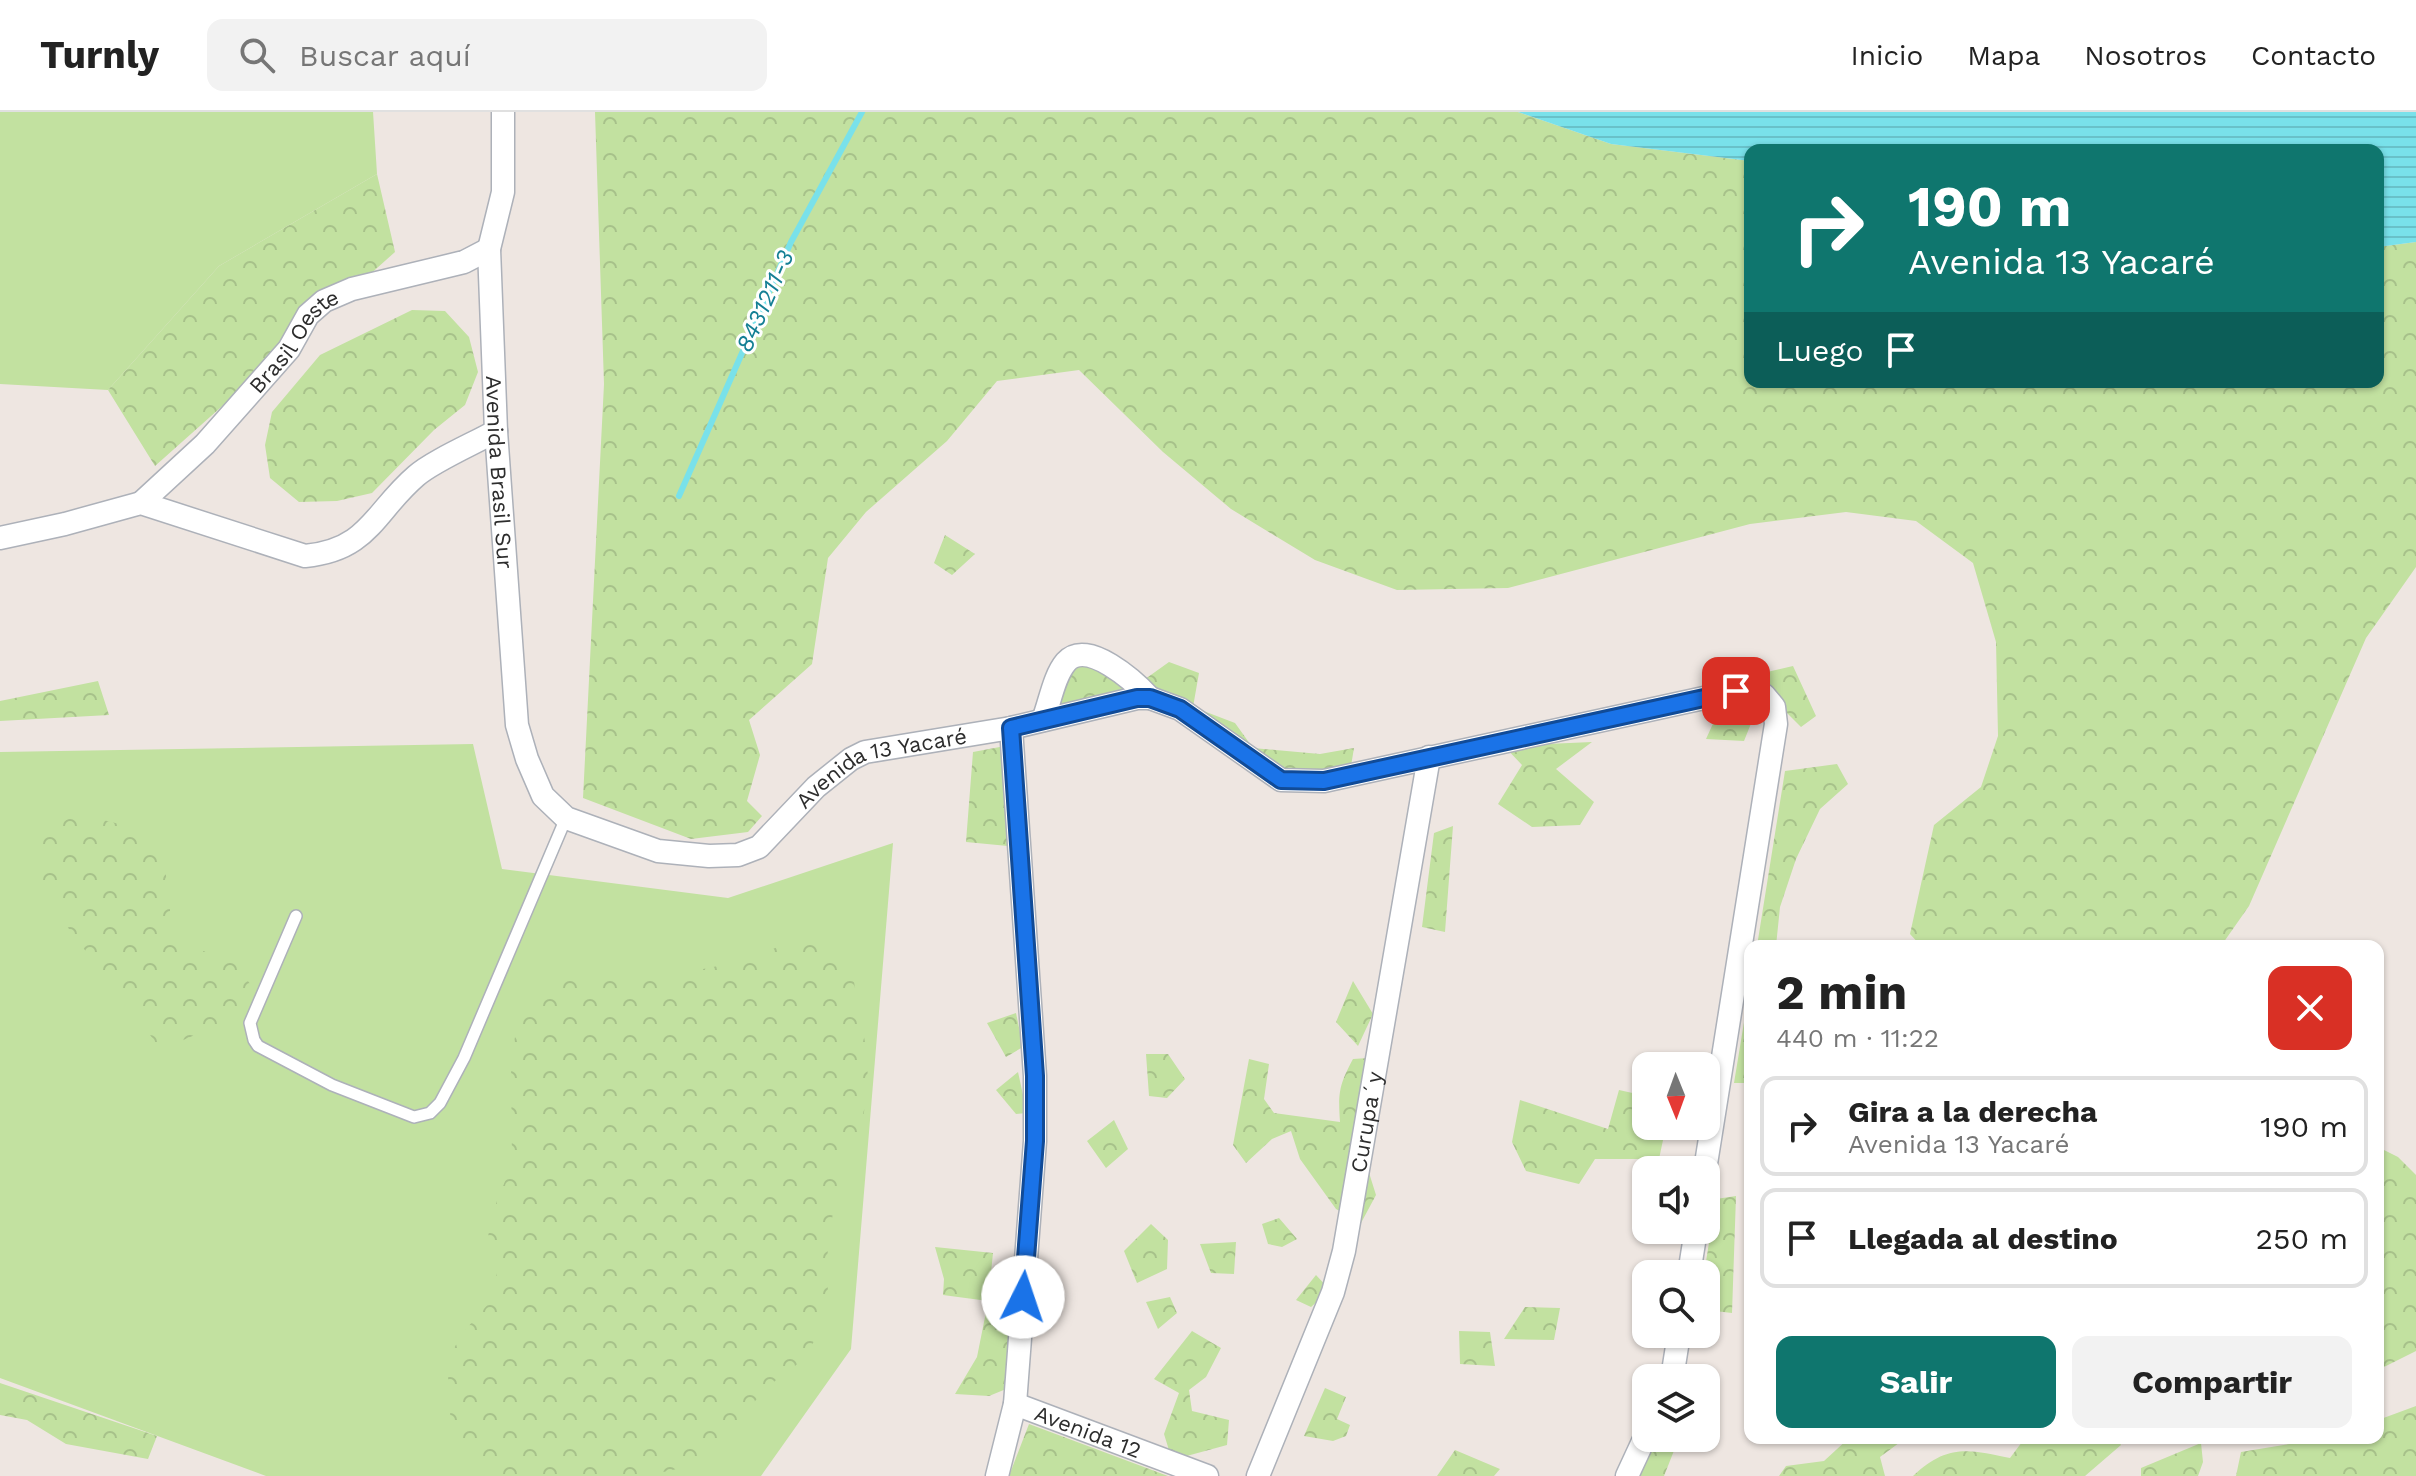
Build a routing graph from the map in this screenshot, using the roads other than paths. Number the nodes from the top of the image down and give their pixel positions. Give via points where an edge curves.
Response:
1 (503, 112) edge
2 (489, 249) junction
3 (496, 431) junction
4 (141, 503) junction
5 (0, 538) edge
6 (1150, 698) junction
7 (1043, 720) junction
8 (1011, 728) junction
9 (1429, 757) junction
10 (566, 818) junction
11 (296, 916) dead end
12 (1707, 1156) edge
13 (1015, 1404) junction
14 (1638, 1452) edge
15 (997, 1476) edge
16 (1207, 1476) edge
17 (1258, 1476) edge
18 (1627, 1476) edge

1 - 2 street, Avenida Brasil Sur via 503,192
2 - 3 street, Avenida Brasil Sur
2 - 4 street, Brasil Oeste via 464,262 352,289 324,301 205,444
3 - 4 street via 416,475 370,527 328,554 305,556
3 - 10 street, Avenida Brasil Sur via 517,725 543,796
4 - 5 street, Brasil Oeste
6 - 7 street, Avenida 13 Yacaré
6 - 7 street via 1100,659 1078,655 1060,671
6 - 9 street via 1180,709 1281,780 1324,781
7 - 8 street, Avenida 13 Yacaré
8 - 10 street, Avenida 13 Yacaré via 865,752 816,787 759,847 738,855 658,851
8 - 13 street via 1035,1076
9 - 12 street via 1736,691 1764,695 1774,707 1776,724
9 - 17 street, Curupa´y via 1344,1251 1333,1292
10 - 11 lane via 464,1058 430,1113 414,1117 332,1085 258,1046 250,1023
13 - 15 street
13 - 16 street, Avenida 12
14 - 18 street

